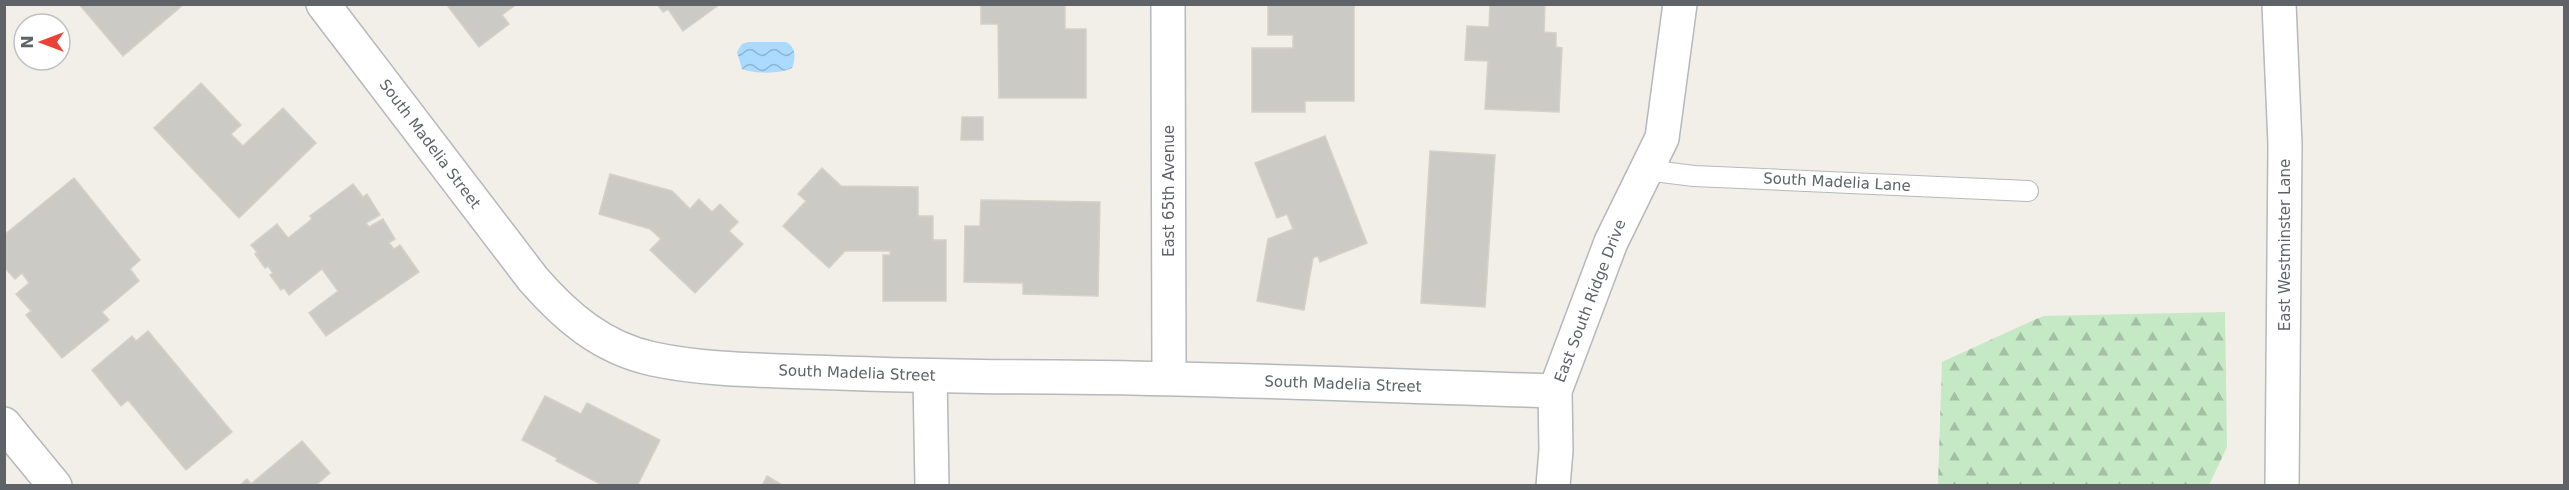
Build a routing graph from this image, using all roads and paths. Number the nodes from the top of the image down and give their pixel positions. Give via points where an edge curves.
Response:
1 (323, 4) edge
2 (1168, 4) edge
3 (1680, 4) edge
4 (2279, 4) edge
5 (1646, 170) junction
6 (2028, 191) dead end
7 (930, 376) junction
8 (1169, 378) junction
9 (1555, 391) junction
10 (4, 424) edge
11 (55, 486) edge
12 (932, 486) edge
13 (1553, 486) edge
14 (2282, 486) edge

1 - 7 street, South Madelia Street via 533,279 557,307 606,343 652,359 715,368
2 - 8 street, East 65th Avenue
3 - 5 street, East South Ridge Drive via 1662,138
4 - 14 street, East Westminster Lane via 2285,144
5 - 6 lane, South Madelia Lane via 1694,176
5 - 9 street, East South Ridge Drive via 1611,242
7 - 8 street, South Madelia Street
7 - 12 street
8 - 9 street, South Madelia Street
9 - 13 street
10 - 11 street

